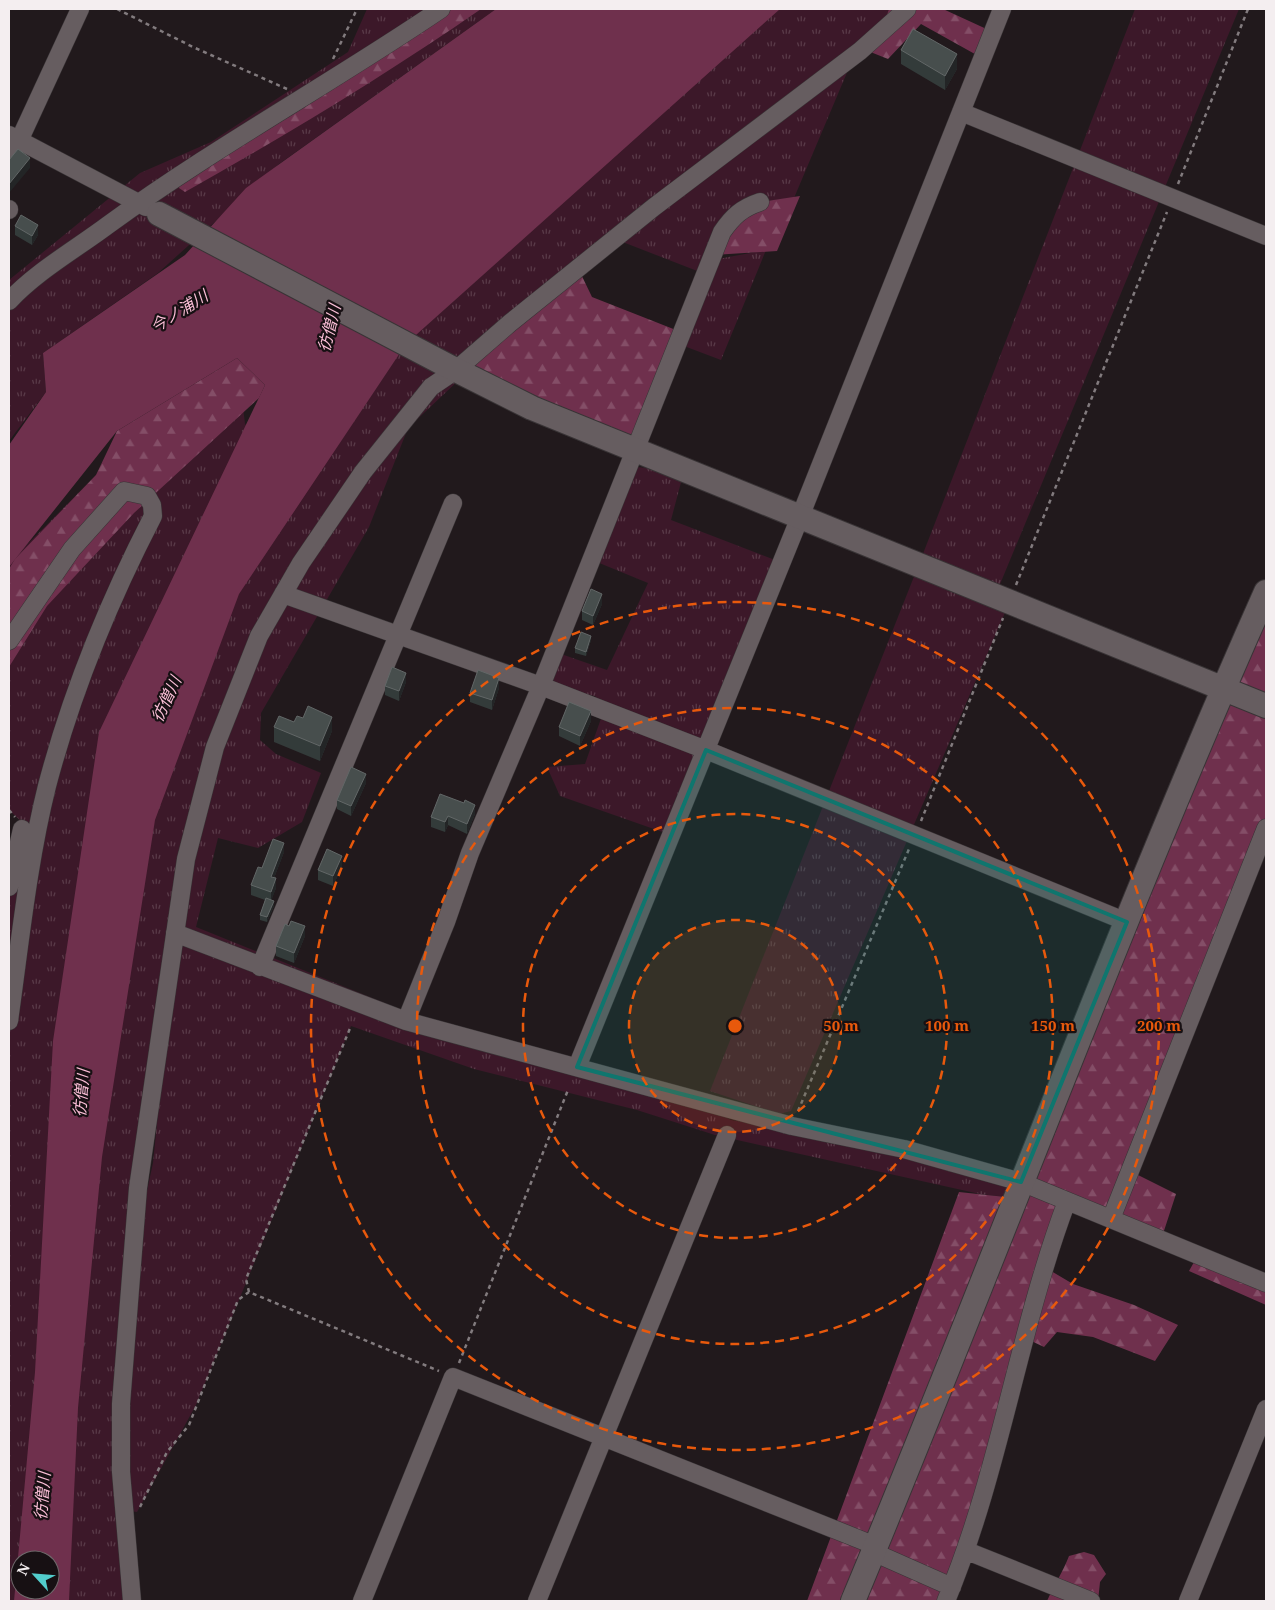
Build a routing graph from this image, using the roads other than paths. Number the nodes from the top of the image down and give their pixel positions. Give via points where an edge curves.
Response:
1 (80, 9) edge
2 (441, 9) edge
3 (907, 9) edge
4 (1002, 9) edge
5 (961, 112) junction
6 (12, 143) edge
7 (760, 202) dead end
8 (138, 203) junction
9 (159, 214) joint
10 (1266, 236) edge
11 (9, 300) edge
12 (452, 368) junction
13 (636, 452) junction
14 (453, 503) dead end
15 (800, 516) junction
16 (1266, 592) edge
17 (283, 594) junction
18 (400, 635) junction
19 (9, 640) edge
20 (541, 686) junction
21 (1224, 688) junction
22 (1266, 706) edge
23 (706, 750) junction
24 (1266, 828) edge
25 (22, 829) dead end
26 (9, 887) edge
27 (1127, 922) junction
28 (175, 933) junction
29 (260, 967) junction
30 (406, 1020) junction
31 (9, 1021) edge
32 (577, 1067) junction
33 (727, 1135) dead end
34 (1021, 1182) junction
35 (1067, 1201) junction
36 (1111, 1219) junction
37 (1266, 1283) edge
38 (1266, 1409) edge
39 (604, 1438) junction
40 (874, 1549) junction
41 (967, 1551) junction
42 (949, 1594) edge
43 (132, 1601) edge
44 (362, 1601) edge
45 (537, 1601) edge
46 (853, 1601) edge
47 (1092, 1601) edge
48 (1188, 1601) edge

1 - 6 street
2 - 8 street
3 - 12 street via 860,51
4 - 5 street
5 - 10 street
5 - 15 street
6 - 8 street
7 - 13 street via 743,208 722,232
8 - 9 street
8 - 11 street
9 - 12 street
12 - 13 street via 532,408
12 - 17 street via 432,387 363,472
13 - 15 street
13 - 20 street
14 - 18 street
15 - 21 street
15 - 23 street
16 - 21 street
17 - 18 street
17 - 28 street via 259,636 215,747 186,859
18 - 20 street
18 - 29 street
19 - 31 street via 72,549 124,491 147,496 153,516 92,644 66,718 47,787 34,850
20 - 23 street
20 - 30 street via 470,853
21 - 22 street
21 - 27 street
23 - 27 street
23 - 32 street
24 - 36 street
25 - 26 street
27 - 34 street
28 - 29 street
28 - 43 street via 138,1188 121,1404 121,1472
29 - 30 street
30 - 32 street
32 - 34 street via 792,1126 904,1149
33 - 39 street
34 - 35 street
34 - 40 street
35 - 36 street
35 - 41 street via 1047,1253
36 - 37 street
38 - 48 street
39 - 40 street
39 - 44 street via 453,1377
39 - 45 street
40 - 42 street
40 - 46 street
41 - 42 street
41 - 47 street

